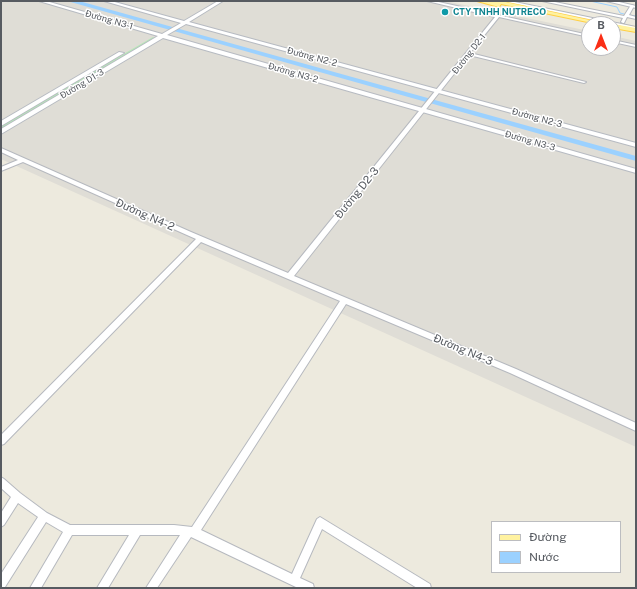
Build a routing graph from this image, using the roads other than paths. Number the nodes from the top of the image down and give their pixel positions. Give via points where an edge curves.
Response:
1 (41, 1) edge
2 (106, 1) edge
3 (210, 1) edge
4 (221, 1) edge
5 (431, 1) edge
6 (480, 1) edge
7 (493, 1) edge
8 (544, 1) edge
9 (608, 1) edge
10 (507, 2) edge
11 (574, 2) edge
12 (571, 6) junction
13 (634, 6) edge
14 (566, 14) junction
15 (498, 16) junction
16 (625, 17) junction
17 (581, 18) edge
18 (636, 18) edge
19 (581, 19) edge
20 (177, 20) junction
21 (186, 22) junction
22 (581, 22) edge
23 (621, 22) edge
24 (621, 27) edge
25 (636, 30) edge
26 (154, 34) junction
27 (581, 34) edge
28 (163, 36) junction
29 (621, 43) edge
30 (636, 46) edge
31 (468, 54) junction
32 (584, 82) dead end
33 (438, 91) junction
34 (423, 110) junction
35 (1, 124) edge
36 (1, 132) edge
37 (636, 145) edge
38 (1, 150) edge
39 (22, 160) junction
40 (1, 169) edge
41 (636, 172) edge
42 (200, 239) junction
43 (290, 276) junction
44 (345, 300) junction
45 (636, 427) edge
46 (1, 440) edge
47 (1, 482) edge
48 (17, 496) junction
49 (44, 516) junction
50 (1, 522) edge
51 (69, 530) junction
52 (137, 530) junction
53 (192, 531) junction
54 (294, 581) junction
55 (1, 585) edge
56 (5, 588) edge
57 (35, 588) edge
58 (102, 588) edge
59 (151, 588) edge
60 (309, 588) edge
61 (426, 588) edge

1 - 26 street, Đường N3-1
2 - 20 street, Đường N2-2
3 - 20 street, Đường D1-3
4 - 21 street, Đường D1-3
5 - 15 street
6 - 22 main road
7 - 10 main road
8 - 12 street
9 - 13 street
10 - 14 street
10 - 19 main road
11 - 12 street
12 - 14 street
12 - 16 street
13 - 16 street
14 - 17 street
15 - 27 street
15 - 31 street, Đường D2-1
16 - 18 street
16 - 23 street
20 - 21 street, Đường N2-2
20 - 26 street, Đường D1-3
21 - 28 street, Đường D1-3
21 - 33 street, Đường N2-2
24 - 25 main road
26 - 28 street, Đường N3-1
26 - 35 street, Đường D1-3
28 - 34 street, Đường N3-2
28 - 36 street, Đường D1-3
29 - 30 street
31 - 32 street
31 - 33 street, Đường D2-1
33 - 34 street, Đường D2-1
33 - 37 street, Đường N2-3
34 - 41 street, Đường N3-3
34 - 43 street, Đường D2-3
38 - 39 street, Đường N4-2
39 - 40 street
39 - 42 street, Đường N4-2
42 - 43 street, Đường N4-2
42 - 46 street
43 - 44 street, Đường N4-3
44 - 45 street, Đường N4-3 via 513,371
44 - 53 street
47 - 48 street
48 - 49 street
48 - 50 street
49 - 51 street
49 - 55 street
51 - 52 street
51 - 57 street
52 - 53 street
52 - 58 street
53 - 54 street
53 - 59 street
54 - 60 street
54 - 61 street via 320,522
55 - 56 street

